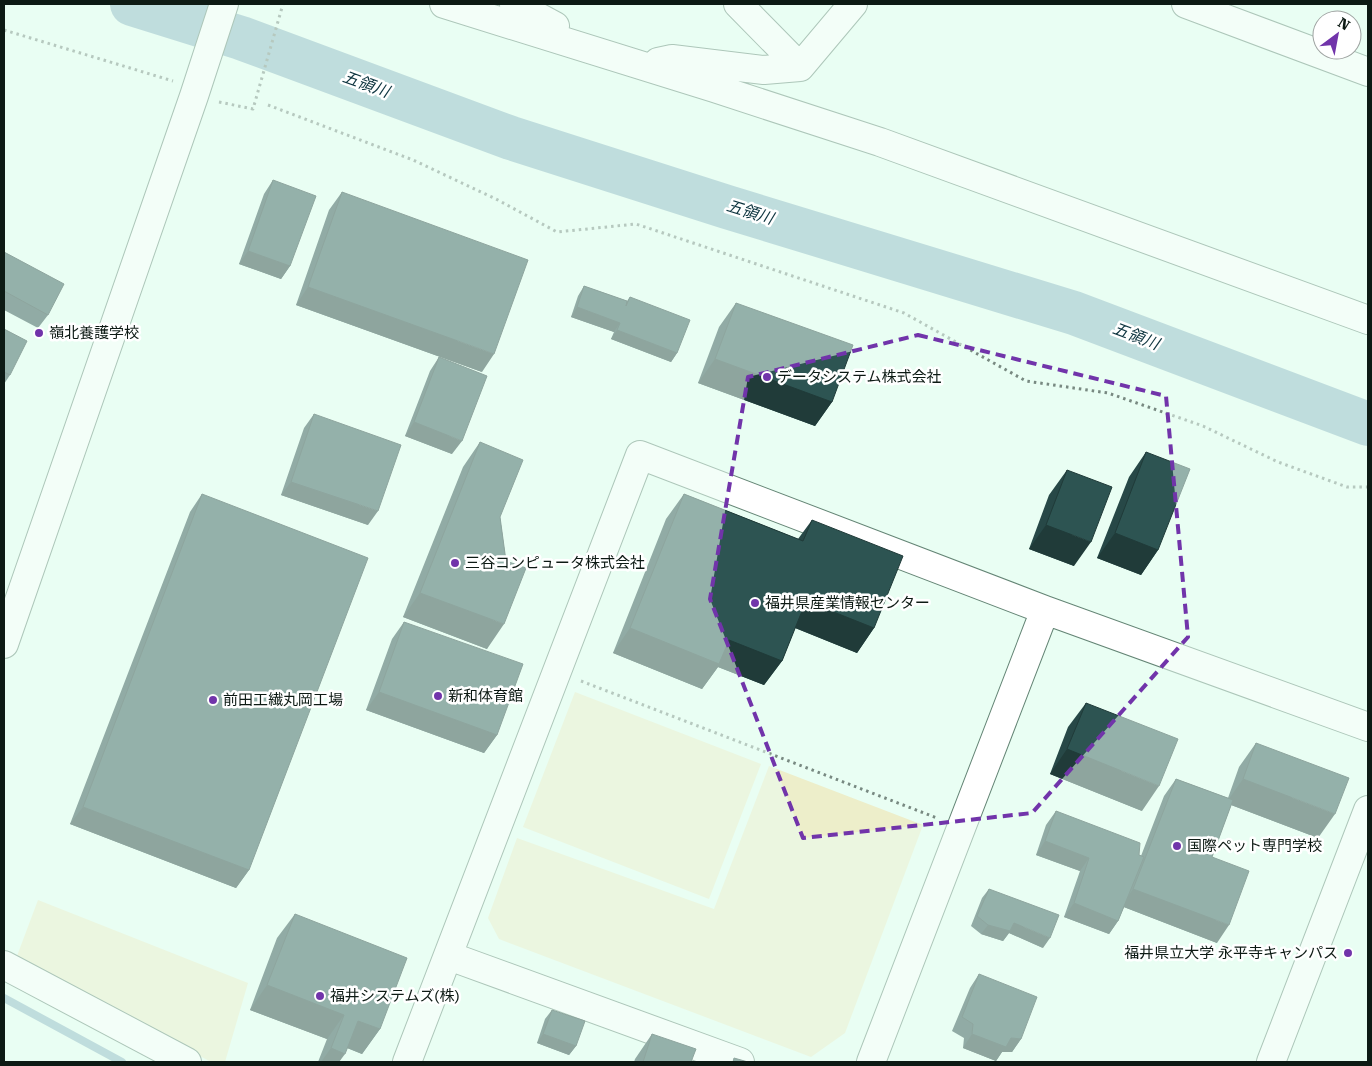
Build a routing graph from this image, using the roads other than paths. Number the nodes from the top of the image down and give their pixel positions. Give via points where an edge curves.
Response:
1 (224, 4) edge
2 (444, 4) edge
3 (514, 4) edge
4 (738, 4) edge
5 (853, 4) edge
6 (1186, 4) edge
7 (590, 49) junction
8 (642, 65) junction
9 (800, 67) junction
10 (1368, 72) edge
11 (1368, 320) edge
12 (1045, 610) junction
13 (4, 644) edge
14 (1368, 726) edge
15 (1368, 810) edge
16 (448, 956) junction
17 (4, 965) edge
18 (187, 1062) edge
19 (407, 1062) edge
20 (740, 1062) edge
21 (871, 1062) edge
22 (1271, 1062) edge

1 - 13 street
2 - 7 street
3 - 7 street
4 - 9 street
5 - 9 street
6 - 10 street
7 - 8 street
8 - 9 street via 672,59 764,70
8 - 11 street via 889,145
12 - 14 street
12 - 16 street via 640,455
12 - 21 street
15 - 22 street
16 - 19 street
16 - 20 street
17 - 18 street

